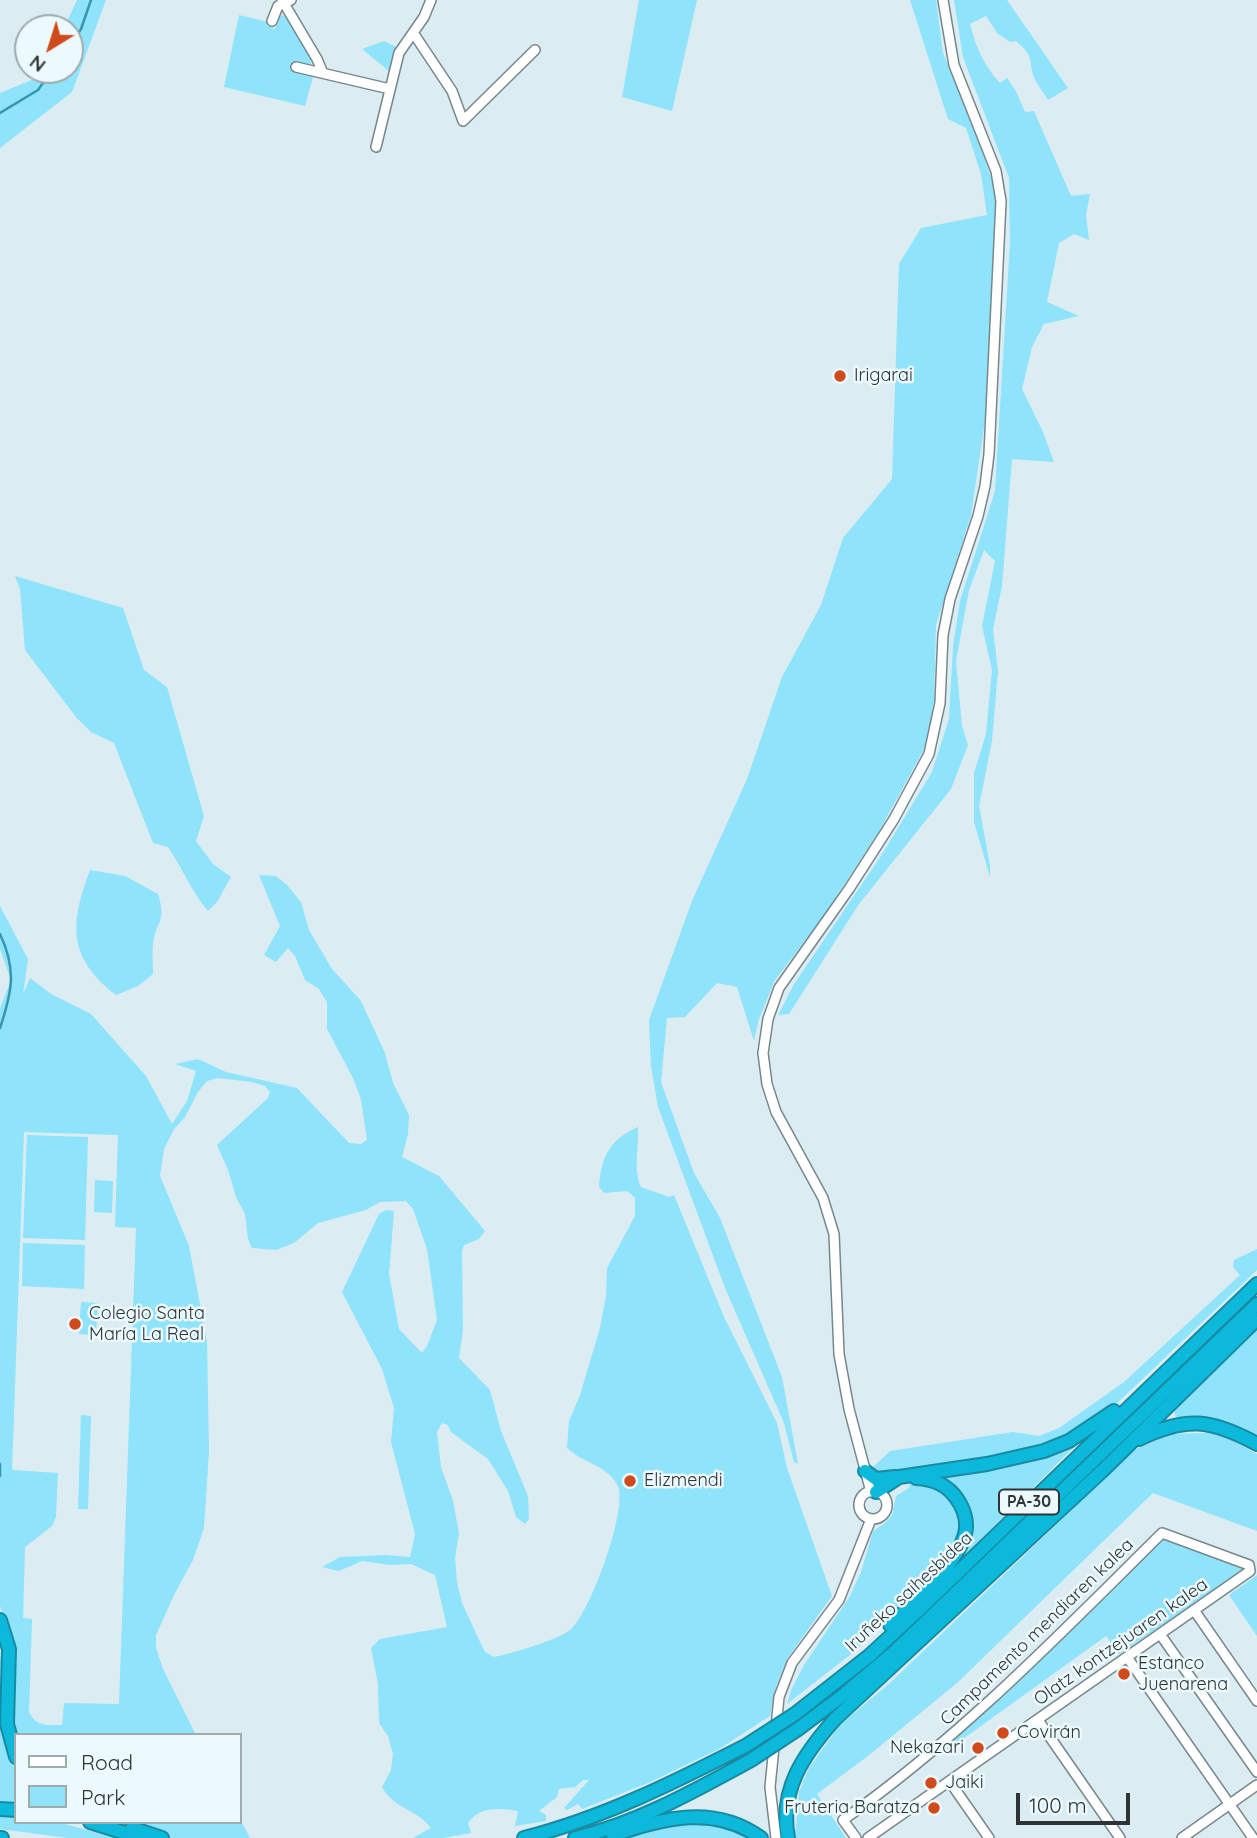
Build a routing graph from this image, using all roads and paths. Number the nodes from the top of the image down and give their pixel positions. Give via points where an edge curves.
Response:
1 (430, 0) edge
2 (943, 0) edge
3 (286, 1) edge
4 (272, 21) dead end
5 (414, 34) junction
6 (535, 50) dead end
7 (296, 67) dead end
8 (323, 73) junction
9 (390, 89) junction
10 (376, 146) dead end
11 (1257, 1284) edge
12 (1257, 1304) edge
13 (1257, 1319) edge
14 (1202, 1336) junction
15 (1132, 1442) junction
16 (1257, 1444) edge
17 (858, 1447) junction
18 (865, 1471) junction
19 (895, 1477) junction
20 (874, 1494) junction
21 (868, 1517) junction
22 (1249, 1565) joint
23 (1194, 1610) junction
24 (0, 1620) edge
25 (1160, 1634) junction
26 (1127, 1657) junction
27 (858, 1698) junction
28 (812, 1701) junction
29 (1257, 1701) edge
30 (812, 1720) junction
31 (1038, 1720) junction
32 (14, 1750) edge
33 (1257, 1772) edge
34 (950, 1782) junction
35 (1257, 1785) edge
36 (1229, 1804) junction
37 (96, 1824) edge
38 (120, 1824) edge
39 (779, 1837) edge
40 (141, 1838) edge
41 (162, 1838) edge
42 (524, 1838) edge
43 (575, 1838) edge
44 (603, 1838) edge
45 (761, 1838) edge
46 (856, 1838) edge
47 (868, 1838) edge
48 (989, 1838) edge
49 (1120, 1838) edge
50 (1182, 1838) edge
51 (1253, 1838) edge

1 - 5 street
2 - 17 street via 954,65 996,171 1001,201 985,486 950,599 943,635 940,703 929,754 849,889 779,988 763,1054 776,1112 823,1198 832,1225 839,1354
3 - 4 street via 278,6
3 - 8 street
5 - 6 street via 452,91 463,121
5 - 9 street via 402,47
7 - 8 street
8 - 9 street
9 - 10 street
11 - 14 highway, Iruñeko saihesbidea / PA-30
12 - 30 highway, Iruñeko saihesbidea / PA-30 via 904,1642
13 - 15 highway
14 - 19 highway via 1170,1358 1112,1413 1069,1441 1017,1459
14 - 28 highway, Iruñeko saihesbidea / PA-30 via 922,1607
15 - 16 highway via 1173,1424 1206,1423
15 - 27 highway
17 - 18 street
17 - 20 street
18 - 19 highway via 876,1479
18 - 20 street
19 - 20 highway
20 - 21 street via 859,1505
20 - 21 street via 886,1511
20 - 28 highway via 904,1480 933,1480 951,1489 962,1506 965,1535 937,1577
21 - 39 street via 839,1600 792,1664 779,1698 770,1787
22 - 23 street, Olatz kontzejuaren kalea via 1250,1571
22 - 46 street, Campamento mendiaren kalea via 1161,1534 968,1723 843,1820
23 - 25 street, Olatz kontzejuaren kalea
23 - 29 street
24 - 32 highway via 9,1649 7,1724
25 - 26 street, Olatz kontzejuaren kalea
25 - 33 street
26 - 31 street, Olatz kontzejuaren kalea
26 - 36 street
27 - 30 highway
27 - 39 highway via 820,1736 797,1770
28 - 42 highway, Iruñeko saihesbidea / PA-30, bridge via 747,1745 682,1779 619,1808
30 - 43 highway, Iruñeko saihesbidea / PA-30, bridge via 680,1798
31 - 34 street, Olatz kontzejuaren kalea
31 - 49 street
34 - 47 street, Olatz kontzejuaren kalea
34 - 48 street
35 - 36 street
36 - 50 street
36 - 51 street
37 - 40 highway
38 - 41 highway
44 - 45 highway via 695,1817 731,1821

